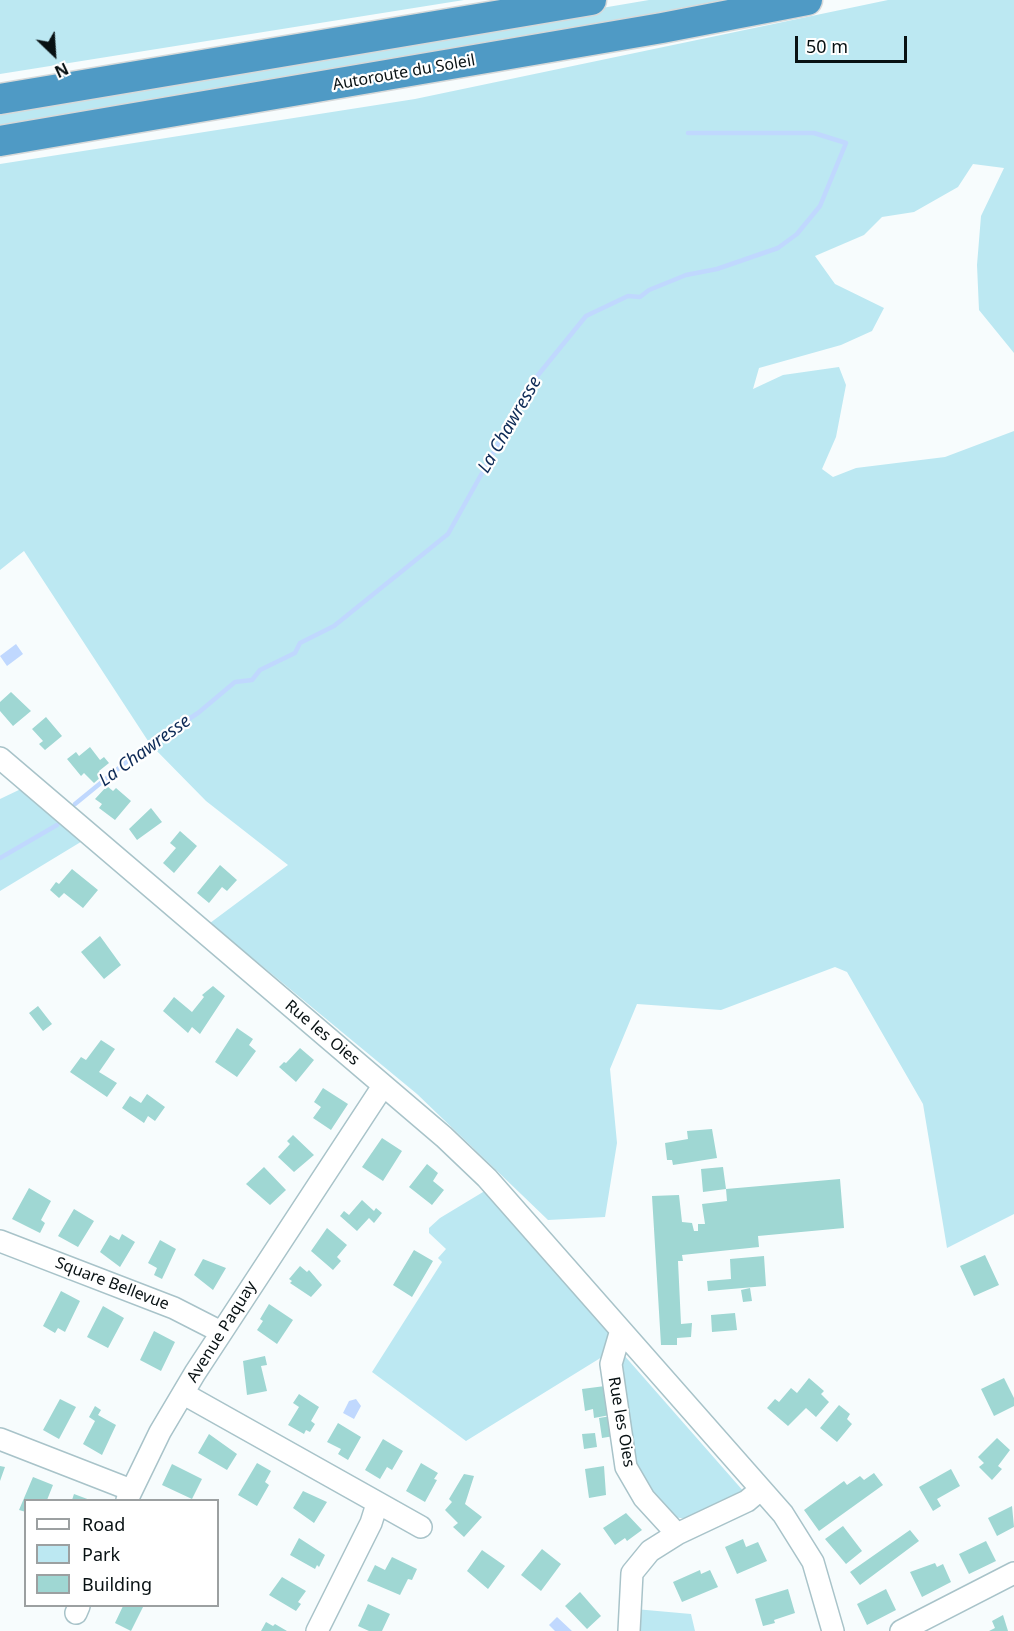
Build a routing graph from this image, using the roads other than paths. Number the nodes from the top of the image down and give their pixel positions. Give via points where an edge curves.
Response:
1 (807, 0) edge
2 (587, 1) edge
3 (0, 99) edge
4 (0, 141) edge
5 (0, 759) edge
6 (383, 1086) junction
7 (0, 1241) edge
8 (621, 1330) junction
9 (221, 1332) junction
10 (184, 1394) junction
11 (0, 1439) edge
12 (760, 1490) junction
13 (129, 1495) edge
14 (377, 1504) junction
15 (421, 1527) dead end
16 (677, 1534) junction
17 (1014, 1573) edge
18 (630, 1629) edge
19 (317, 1631) edge
20 (833, 1631) edge
21 (901, 1631) edge

1 - 4 highway, Autoroute du Soleil via 591,41
2 - 3 highway
5 - 6 street, Rue les Oies
6 - 8 street, Rue les Oies via 487,1178
6 - 9 street, Avenue Paquay
7 - 9 street, Square Bellevue via 174,1308
8 - 12 street, Rue les Oies
8 - 16 street, Rue les Oies via 611,1364 626,1467 644,1498
9 - 10 street, Avenue Paquay
10 - 13 street
10 - 14 street, Avenue Paquay
11 - 13 street
12 - 16 street via 747,1501
12 - 20 street, Rue les Oies via 783,1514 813,1562
14 - 15 street, Avenue Paquay
14 - 19 street
16 - 18 street via 650,1551 632,1573
17 - 21 street

